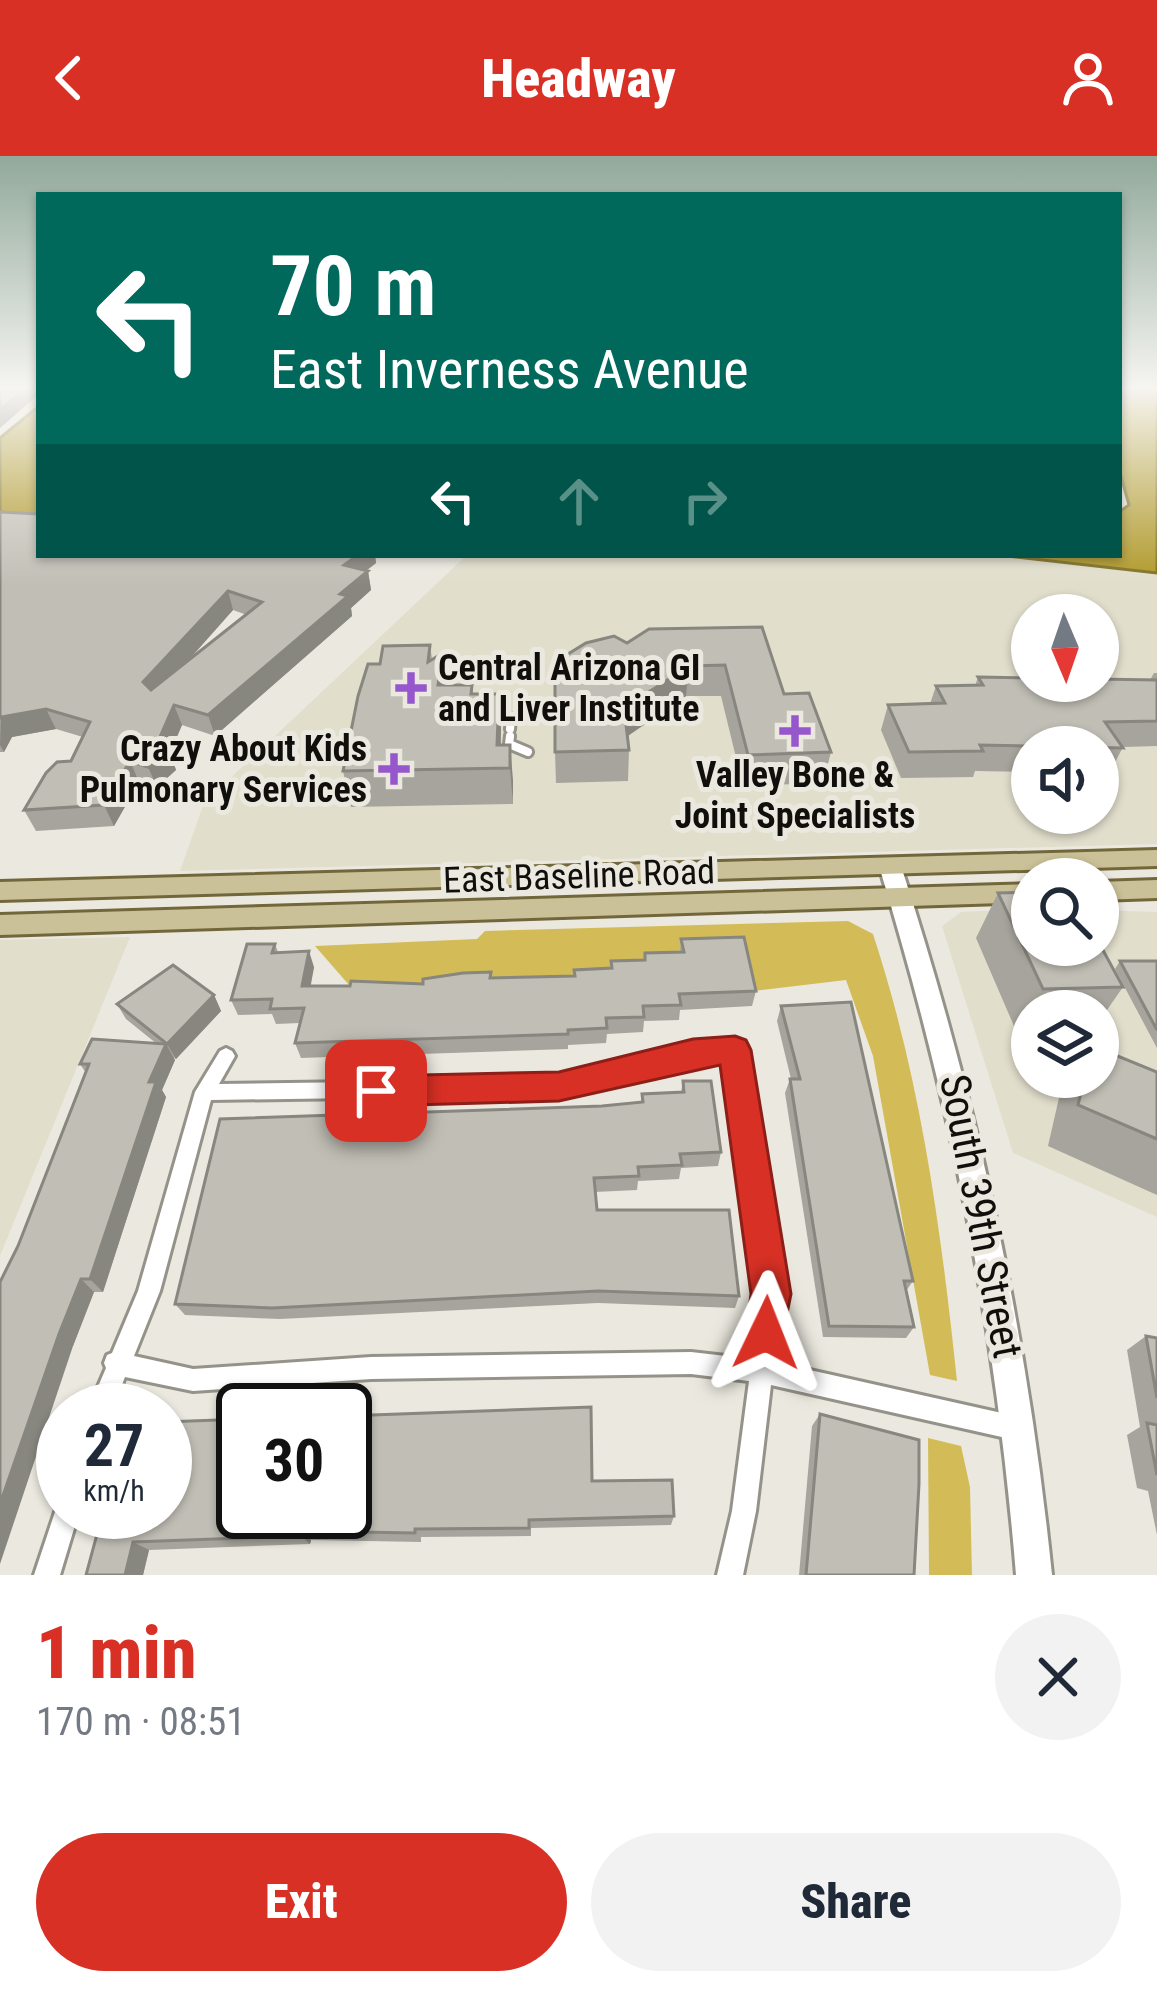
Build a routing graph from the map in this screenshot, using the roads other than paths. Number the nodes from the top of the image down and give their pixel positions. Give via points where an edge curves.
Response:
1 (528, 713) dead end
2 (528, 752) dead end
3 (1157, 858) edge
4 (890, 866) junction
5 (1157, 889) edge
6 (1119, 890) edge
7 (0, 891) edge
8 (1011, 894) edge
9 (901, 897) junction
10 (0, 925) edge
11 (226, 1056) dead end
12 (204, 1092) junction
13 (115, 1363) junction
14 (761, 1371) junction
15 (109, 1383) edge
16 (1021, 1430) junction
17 (58, 1539) edge
18 (47, 1575) edge
19 (730, 1575) edge
20 (1034, 1575) edge

1 - 2 lane via 512,719 509,744
3 - 4 main road, East Baseline Road
4 - 7 main road, East Baseline Road
4 - 9 street, South 39th Street
5 - 6 main road
8 - 9 main road, East Baseline Road
9 - 10 main road, East Baseline Road
9 - 16 street, South 39th Street via 984,1196
11 - 12 street
12 - 13 street via 149,1291
12 - 14 street via 559,1087 735,1050 771,1294
13 - 14 street via 193,1380 417,1367 691,1364
13 - 15 street
14 - 16 street
14 - 19 street
16 - 20 street, South 39th Street
17 - 18 street

